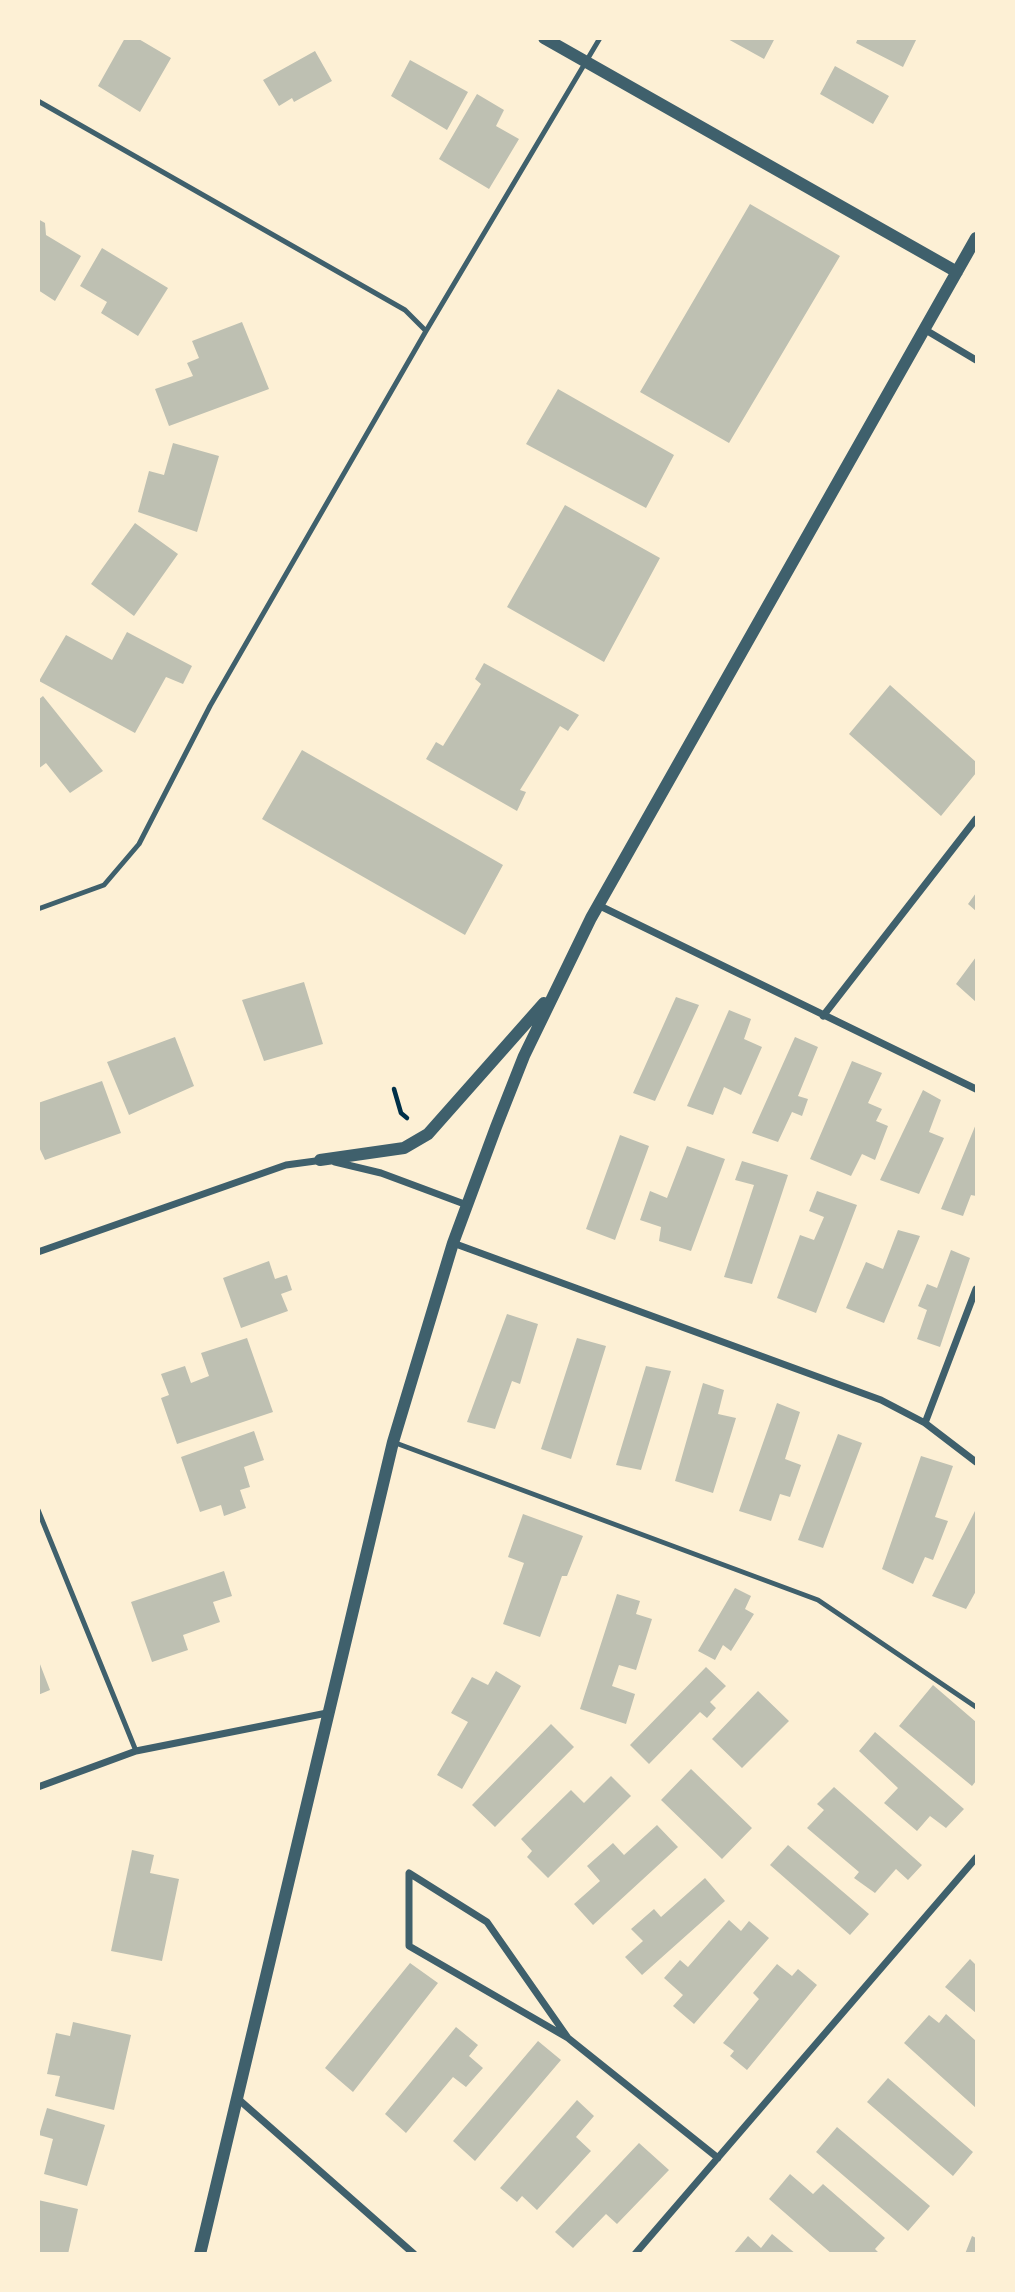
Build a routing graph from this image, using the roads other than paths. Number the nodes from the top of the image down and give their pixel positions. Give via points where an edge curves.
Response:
1 (544, 38) edge
2 (600, 38) edge
3 (586, 63) junction
4 (38, 101) edge
5 (976, 238) edge
6 (957, 272) junction
7 (924, 329) junction
8 (426, 331) junction
9 (976, 359) edge
10 (976, 819) edge
11 (598, 905) junction
12 (38, 909) edge
13 (554, 993) junction
14 (823, 1016) junction
15 (976, 1089) edge
16 (320, 1160) junction
17 (467, 1205) junction
18 (453, 1242) junction
19 (38, 1252) edge
20 (976, 1289) edge
21 (925, 1423) junction
22 (393, 1442) junction
23 (976, 1462) edge
24 (38, 1510) edge
25 (41, 1527) edge
26 (976, 1707) edge
27 (327, 1713) junction
28 (136, 1751) junction
29 (38, 1787) edge
30 (976, 1858) edge
31 (568, 2038) junction
32 (237, 2098) junction
33 (719, 2158) junction
34 (200, 2253) edge
35 (414, 2253) edge
36 (635, 2253) edge

1 - 3 street
2 - 3 lane
3 - 6 street
3 - 8 lane
4 - 8 lane via 405,310
5 - 6 street
6 - 7 street
7 - 9 street
7 - 11 street
8 - 12 lane via 210,706 139,844 104,885
10 - 14 street
11 - 13 street
11 - 14 street
13 - 16 street via 428,1134 404,1148
13 - 17 street via 524,1056
14 - 15 street
16 - 17 street via 381,1172
16 - 19 street via 286,1165
17 - 18 street
18 - 21 street via 881,1400
18 - 22 street
20 - 21 street
21 - 23 street
22 - 26 lane via 818,1600
22 - 27 street
24 - 25 lane
25 - 28 lane
27 - 28 street
27 - 32 street
28 - 29 street
30 - 33 street
31 - 31 street via 486,1922 409,1873 409,1946
31 - 33 street
32 - 34 street
32 - 35 street
33 - 36 street

